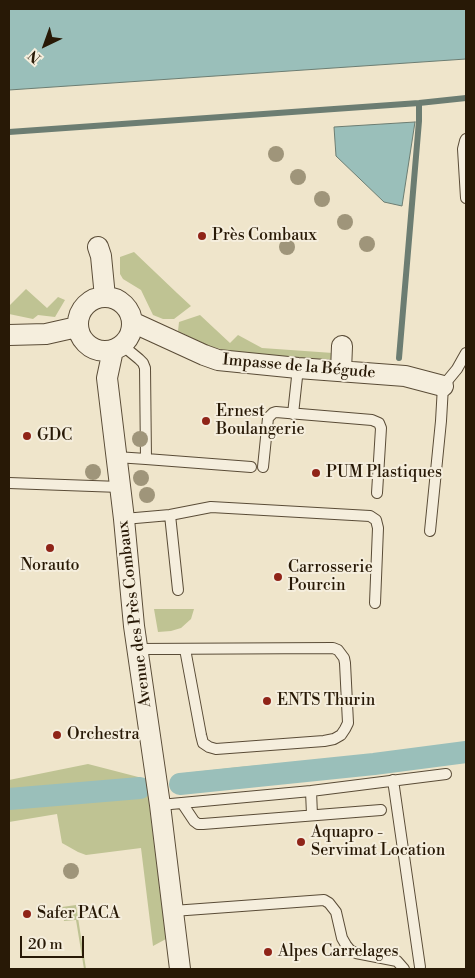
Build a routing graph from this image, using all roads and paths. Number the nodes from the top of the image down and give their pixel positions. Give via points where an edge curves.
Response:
1 (466, 140) edge
2 (466, 198) edge
3 (98, 247) dead end
4 (105, 297) junction
5 (132, 322) junction
6 (78, 327) junction
7 (9, 336) edge
8 (342, 346) dead end
9 (90, 347) junction
10 (118, 348) junction
11 (466, 353) edge
12 (298, 368) junction
13 (341, 371) junction
14 (107, 378) junction
15 (443, 386) junction
16 (293, 414) junction
17 (116, 456) junction
18 (146, 459) junction
19 (252, 467) dead end
20 (263, 467) dead end
21 (9, 483) edge
22 (120, 487) junction
23 (377, 493) dead end
24 (170, 515) junction
25 (124, 520) junction
26 (430, 531) dead end
27 (178, 590) dead end
28 (375, 603) dead end
29 (138, 649) junction
30 (185, 649) junction
31 (446, 774) dead end
32 (393, 780) junction
33 (311, 791) junction
34 (182, 803) junction
35 (160, 805) junction
36 (381, 810) dead end
37 (312, 815) junction
38 (173, 911) junction
39 (420, 967) dead end
40 (180, 969) edge
41 (404, 969) edge

1 - 2 lane
3 - 4 street
4 - 5 street via 121,302
4 - 6 street via 88,302 78,318
5 - 10 street via 128,339
5 - 12 street, Impasse de la Bégude via 212,358
6 - 7 street via 46,334
6 - 9 street via 84,342
8 - 13 street
9 - 10 street via 105,352
9 - 14 street, Avenue des Près Combaux
10 - 14 street, Avenue des Près Combaux
10 - 18 lane via 139,359 145,368
11 - 15 lane
12 - 13 street, Impasse de la Bégude
12 - 16 lane
13 - 15 street, Impasse de la Bégude via 404,376
14 - 17 street, Avenue des Près Combaux
15 - 26 lane
16 - 20 lane via 276,412 268,418
16 - 23 lane via 379,423
17 - 18 lane
17 - 22 street, Avenue des Près Combaux
18 - 19 lane
21 - 22 lane
22 - 25 street, Avenue des Près Combaux
24 - 25 lane
24 - 27 lane
24 - 28 lane via 211,507 370,516 376,520 378,528
25 - 29 street, Avenue des Près Combaux
29 - 30 lane
29 - 35 street, Avenue des Près Combaux
30 - 30 lane via 201,735 209,747 334,740 348,723 345,663 338,650
31 - 32 lane
32 - 33 lane
32 - 39 lane
33 - 34 lane
33 - 37 lane
34 - 35 lane
34 - 37 lane via 198,824
35 - 38 street, Avenue des Près Combaux
36 - 37 lane
38 - 40 street, Avenue des Près Combaux
38 - 41 lane via 324,900 336,912 342,938 350,950 397,961

